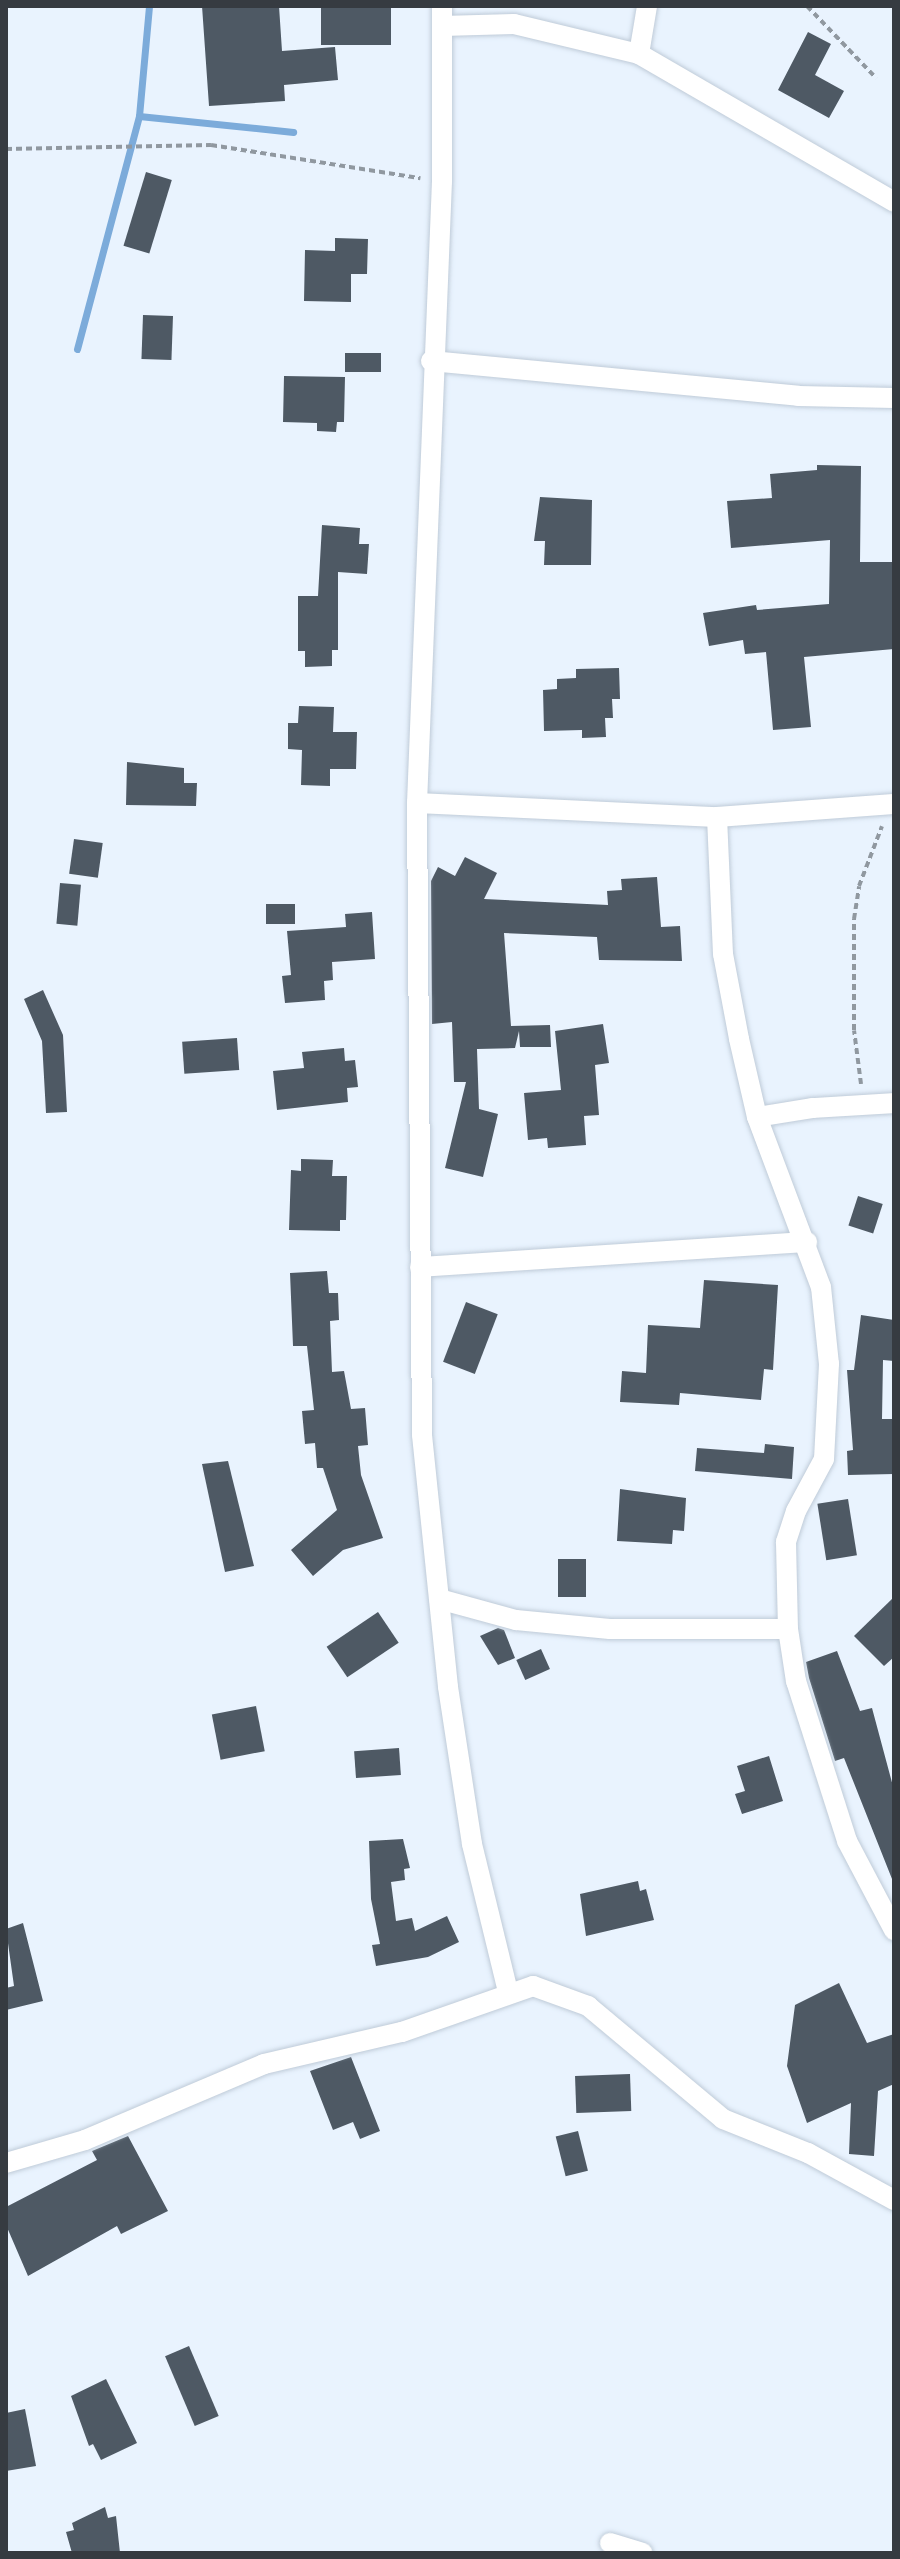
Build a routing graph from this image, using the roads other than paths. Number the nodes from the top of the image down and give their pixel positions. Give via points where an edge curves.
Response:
1 (647, 6) edge
2 (442, 16) edge
3 (639, 54) junction
4 (894, 202) edge
5 (431, 361) junction
6 (894, 398) edge
7 (417, 803) junction
8 (892, 805) edge
9 (717, 817) junction
10 (894, 1103) edge
11 (757, 1117) junction
12 (807, 1242) junction
13 (420, 1267) junction
14 (439, 1599) junction
15 (788, 1629) junction
16 (894, 1930) edge
17 (508, 1992) junction
18 (6, 2163) edge
19 (894, 2200) edge
20 (610, 2543) dead end
21 (643, 2553) edge

1 - 3 street
2 - 3 street via 514,24
2 - 5 street via 442,181
3 - 4 street
5 - 6 street via 798,396
5 - 7 street
7 - 9 street
7 - 13 street
8 - 9 street
9 - 11 street via 723,954
10 - 11 street
11 - 12 street
12 - 13 street
12 - 15 street via 821,1287 829,1364 825,1448 819,1474 796,1511 786,1542
13 - 14 street via 422,1435
14 - 15 street via 516,1620 610,1629
14 - 17 street via 472,1844
15 - 16 street via 796,1681 847,1841
17 - 18 street via 402,2032 264,2064 85,2140
17 - 19 street via 533,1986 588,2006 723,2119 808,2153
20 - 21 street

